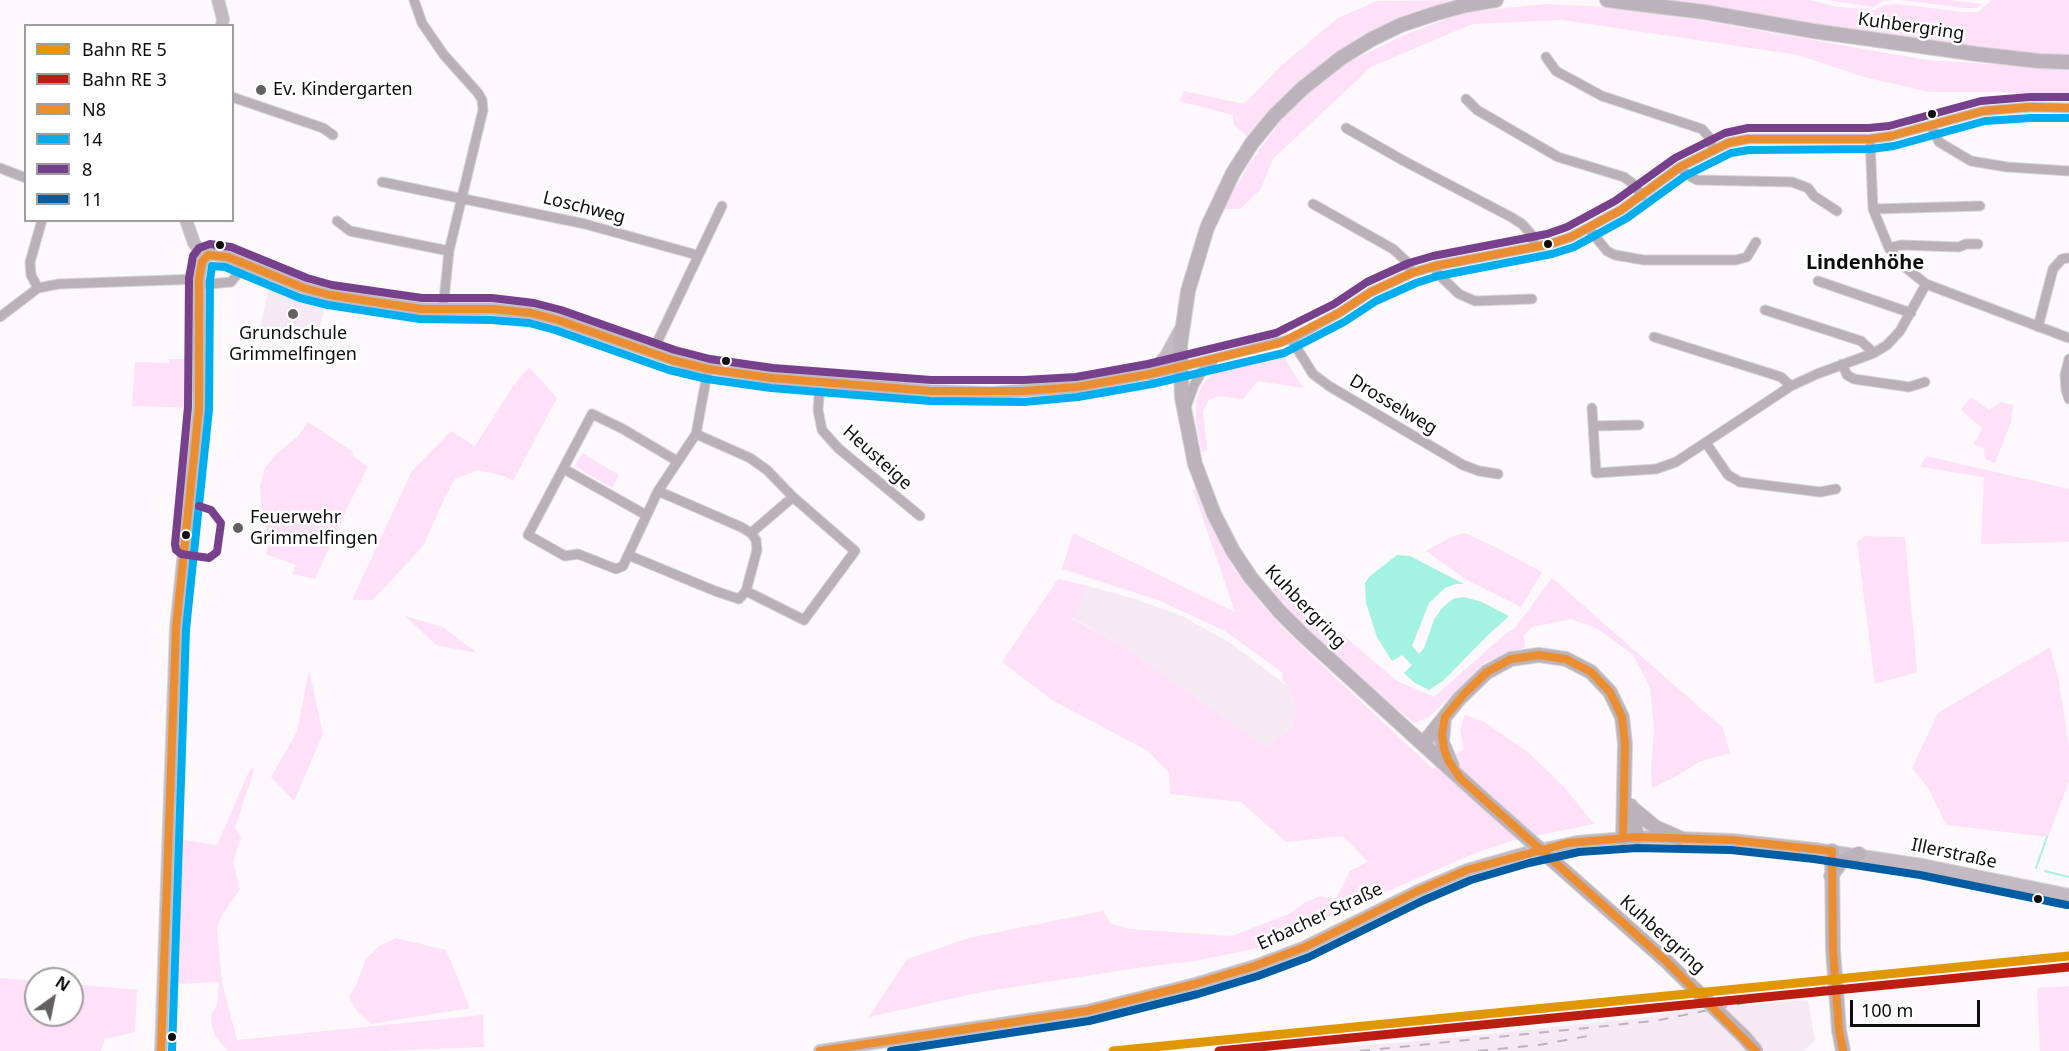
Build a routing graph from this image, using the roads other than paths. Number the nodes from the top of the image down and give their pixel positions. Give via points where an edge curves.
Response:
1 (218, 0) edge
2 (414, 0) edge
3 (1496, 0) edge
4 (1607, 0) edge
5 (222, 24) edge
6 (1546, 57) dead end
7 (2069, 62) edge
8 (234, 98) edge
9 (1466, 99) dead end
10 (2069, 108) edge
11 (1931, 126) junction
12 (1346, 128) dead end
13 (333, 135) dead end
14 (1870, 139) junction
15 (1713, 149) junction
16 (1680, 166) junction
17 (0, 168) edge
18 (2069, 171) edge
19 (24, 177) edge
20 (382, 182) dead end
21 (1642, 196) junction
22 (461, 197) junction
23 (1312, 204) dead end
24 (722, 206) dead end
25 (1980, 206) dead end
26 (1873, 209) junction
27 (1837, 211) dead end
28 (41, 222) edge
29 (187, 222) edge
30 (337, 222) dead end
31 (1589, 229) junction
32 (1756, 243) dead end
33 (1978, 244) dead end
34 (1535, 246) junction
35 (1889, 248) junction
36 (448, 251) junction
37 (697, 255) junction
38 (205, 257) junction
39 (2069, 258) edge
40 (243, 263) junction
41 (1436, 266) junction
42 (1412, 273) junction
43 (1828, 273) dead end
44 (199, 282) junction
45 (1926, 284) junction
46 (38, 288) junction
47 (1532, 299) dead end
48 (443, 309) junction
49 (1765, 310) dead end
50 (1911, 312) junction
51 (0, 317) edge
52 (1182, 325) junction
53 (2038, 327) junction
54 (1654, 337) dead end
55 (2069, 338) edge
56 (1291, 339) junction
57 (652, 353) junction
58 (1874, 353) junction
59 (1215, 359) junction
60 (2069, 359) edge
61 (1842, 364) junction
62 (1180, 367) junction
63 (708, 369) junction
64 (1150, 374) junction
65 (1925, 382) dead end
66 (820, 383) junction
67 (1791, 386) junction
68 (2069, 399) edge
69 (1592, 408) dead end
70 (1185, 416) junction
71 (1639, 425) dead end
72 (1593, 426) junction
73 (696, 434) junction
74 (1706, 443) junction
75 (678, 461) junction
76 (564, 470) junction
77 (1498, 474) dead end
78 (1836, 489) dead end
79 (658, 491) junction
80 (793, 497) junction
81 (646, 515) junction
82 (920, 516) dead end
83 (752, 534) junction
84 (628, 555) junction
85 (746, 591) junction
86 (1445, 717) junction
87 (1423, 744) junction
88 (1460, 778) junction
89 (1625, 790) junction
90 (1632, 808) junction
91 (1630, 837) junction
92 (1680, 838) junction
93 (1832, 851) junction
94 (1859, 854) junction
95 (1831, 876) junction
96 (2069, 894) edge
97 (161, 1051) edge
98 (820, 1051) edge
99 (1756, 1051) edge
100 (1843, 1051) edge

1 - 5 street
2 - 22 street via 444,55 482,100 483,113
3 - 52 main road, Kuhbergring via 1437,14 1372,39 1303,88 1275,115 1252,143 1219,199 1197,256
4 - 7 main road, Kuhbergring via 1977,54
6 - 15 street via 1556,71 1602,96 1702,129
8 - 13 street via 323,128
9 - 21 street via 1477,110 1558,157 1624,177
10 - 11 street via 1983,111
11 - 14 street
11 - 18 street via 1939,142 1971,161
12 - 34 street via 1511,217 1531,234
14 - 15 street via 1748,139
14 - 26 street
15 - 16 street
16 - 21 street
16 - 27 street via 1697,180 1792,182 1808,188
17 - 19 street
20 - 22 street, Loschweg
21 - 31 street
22 - 36 street
22 - 37 street, Loschweg via 585,224
23 - 42 street via 1393,249
24 - 37 street
25 - 26 street
26 - 35 street
28 - 46 street via 30,262
29 - 38 street via 194,243
30 - 36 street via 350,231
31 - 32 street via 1615,255 1644,260 1736,260 1747,257
31 - 34 street
33 - 35 street
34 - 41 street
35 - 45 street via 1901,264
36 - 48 street
37 - 57 street
38 - 40 street via 221,255
38 - 44 street
39 - 53 street via 2062,259 2053,269
40 - 44 street via 231,282
40 - 48 street via 330,295
41 - 42 street
41 - 47 street via 1437,273 1459,294 1475,301
42 - 56 street
43 - 50 street via 1822,282
44 - 46 street via 59,284
44 - 97 street via 199,408 176,628
45 - 50 street
45 - 53 street
46 - 51 street
48 - 57 street via 531,313
49 - 58 street via 1862,341
50 - 58 street via 1895,338
52 - 62 main road, Kuhbergring
52 - 64 street via 1171,349
53 - 55 street
54 - 67 street via 1673,338 1781,377
56 - 59 street
56 - 77 street, Drosselweg via 1313,374 1329,386 1463,465
57 - 63 street
58 - 61 street
59 - 62 street
59 - 70 street via 1194,385
60 - 68 street via 2065,375
61 - 65 street via 1854,380 1909,387
61 - 67 street
62 - 64 street
62 - 70 main road, Kuhbergring
63 - 66 street
63 - 73 street
64 - 66 street via 1077,387 991,393
66 - 82 street, Heusteige via 818,410 822,430
67 - 74 street
69 - 72 street
70 - 87 main road, Kuhbergring via 1195,464 1214,514 1251,578 1303,635
71 - 72 street
72 - 74 street via 1596,473 1656,469 1676,462
73 - 75 street
73 - 80 street via 750,458
74 - 78 street via 1728,475 1740,482 1820,492
75 - 76 street via 592,414
75 - 79 street
76 - 81 street
76 - 84 street via 528,535 565,556 578,554 616,569 623,566
79 - 81 street
79 - 83 street
80 - 83 street
80 - 85 street via 855,551 804,620
81 - 84 street
83 - 85 street via 757,550
84 - 85 street via 740,599
86 - 87 main road
86 - 88 main road via 1444,749
86 - 89 main road via 1487,672 1511,659 1539,655 1566,659 1591,672 1610,692 1622,717
87 - 88 main road, Kuhbergring
88 - 99 main road, Kuhbergring, bridge via 1666,961
89 - 90 main road
89 - 91 main road
90 - 91 main road
90 - 92 main road via 1655,827
91 - 92 street, Erbacher Straße
91 - 98 street, Erbacher Straße via 1577,842 1467,870 1305,947 1196,984 1087,1011
92 - 93 street, Erbacher Straße
93 - 94 street, Illerstraße
93 - 95 main road
94 - 95 main road via 1841,862
94 - 96 street, Illerstraße
95 - 100 main road, bridge via 1833,950

